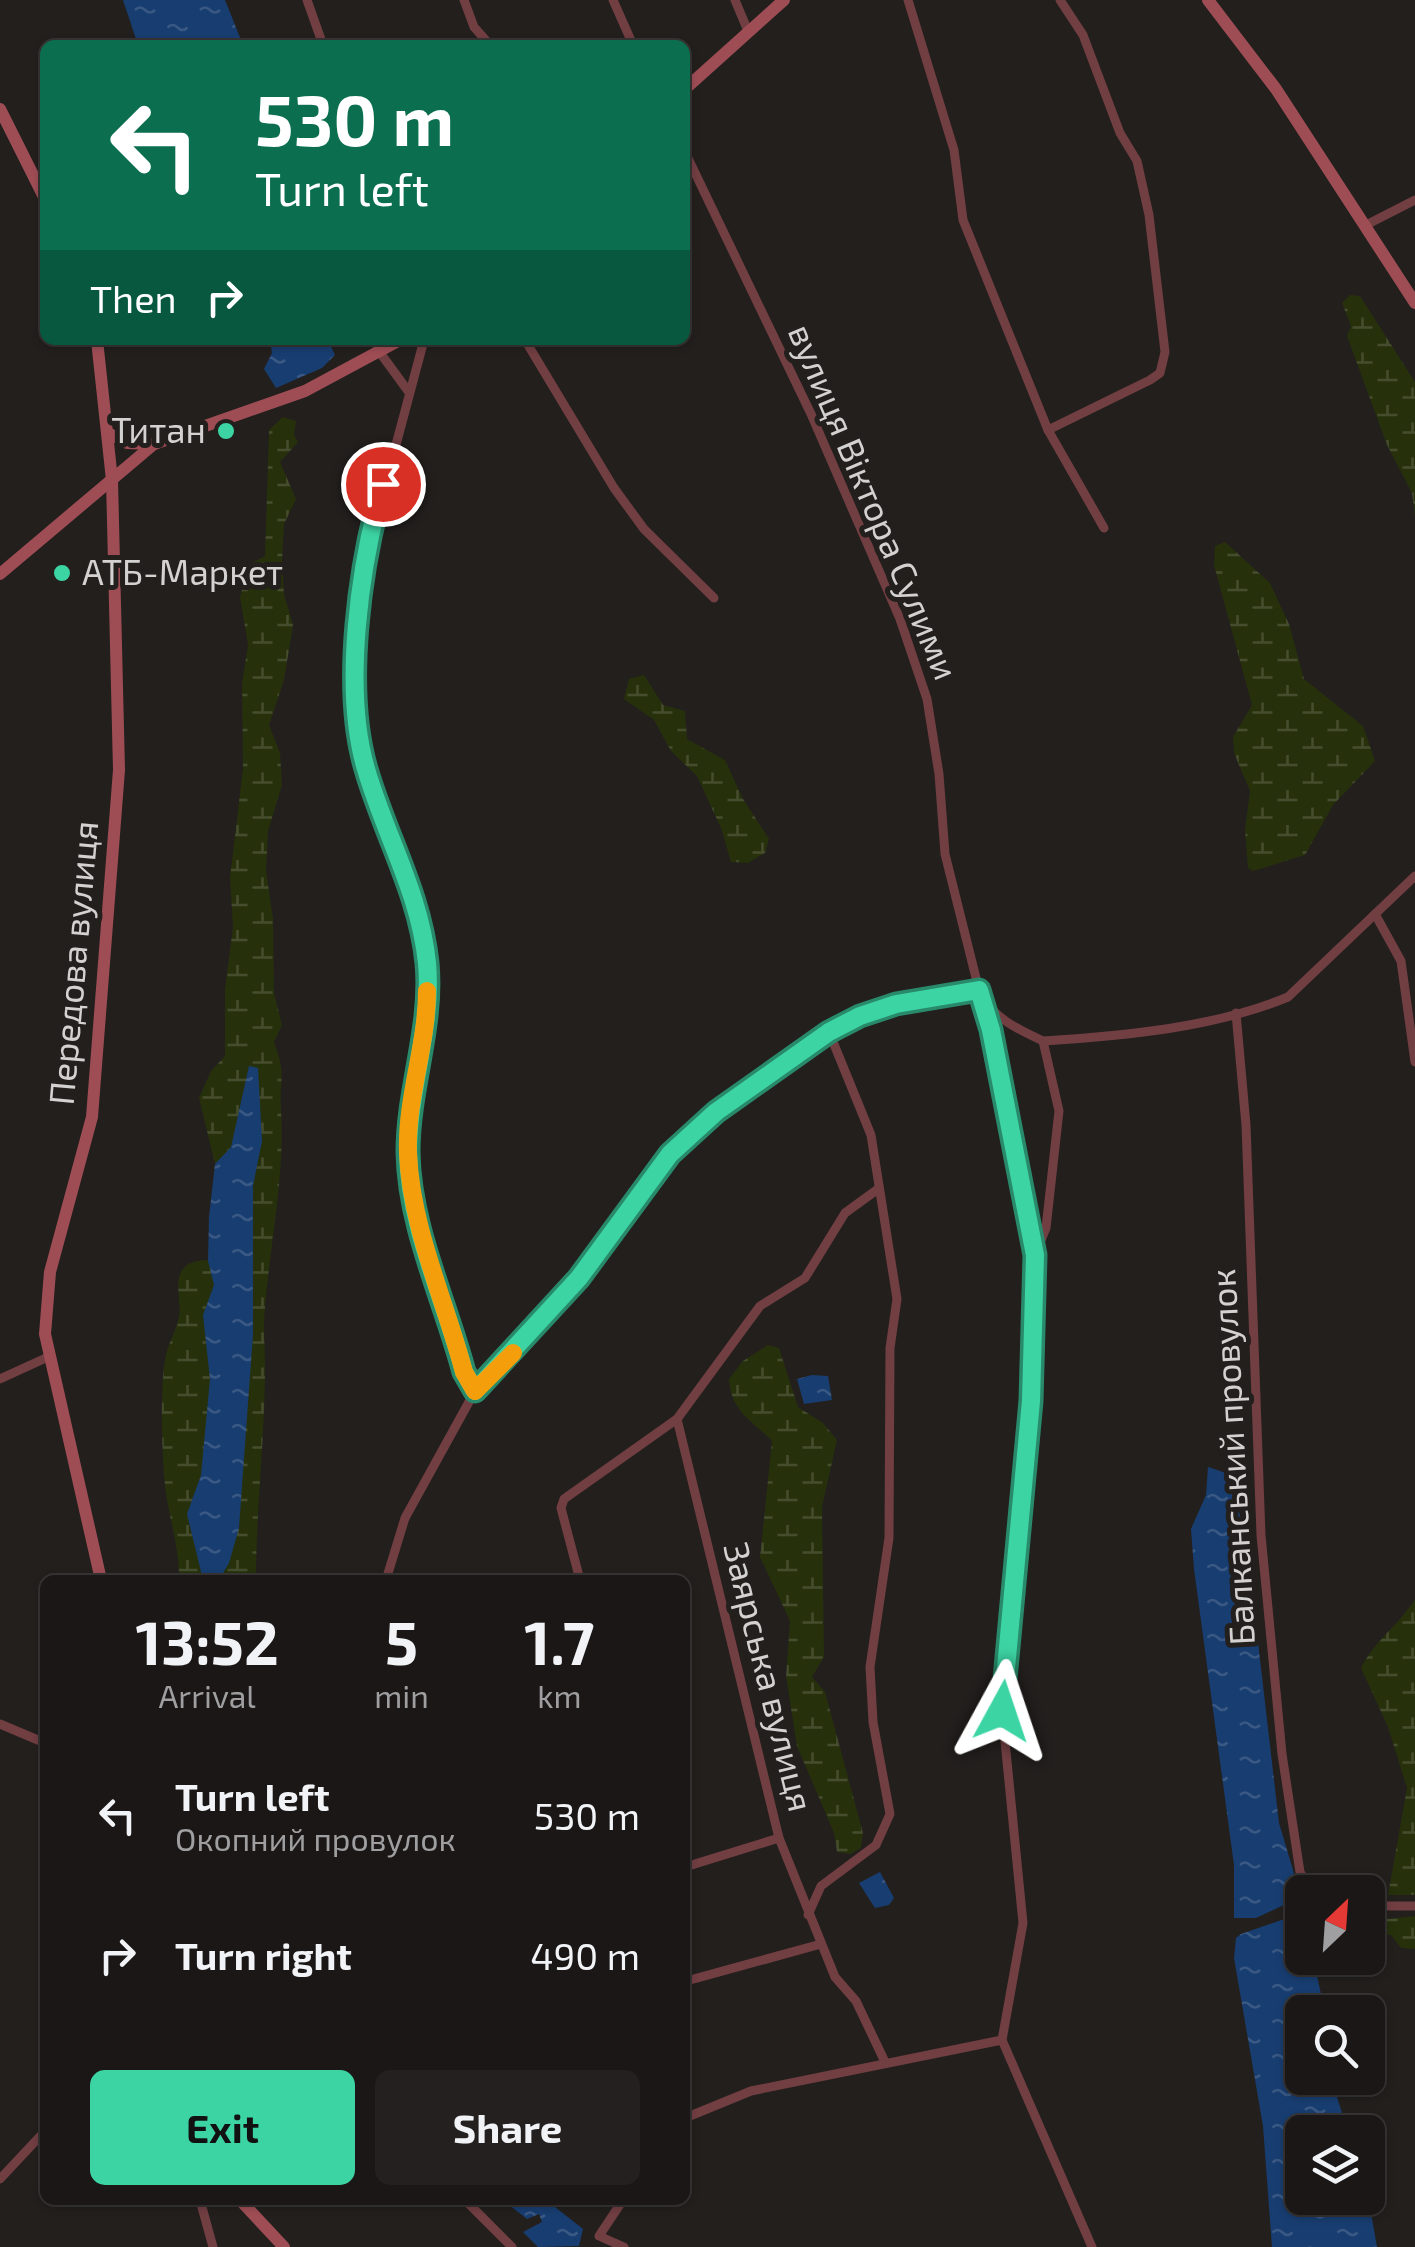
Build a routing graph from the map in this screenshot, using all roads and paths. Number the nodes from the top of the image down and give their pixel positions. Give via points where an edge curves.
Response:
1 (308, 0) edge
2 (464, 0) edge
3 (612, 0) edge
4 (735, 0) edge
5 (784, 0) edge
6 (908, 0) edge
7 (1060, 0) edge
8 (1208, 0) edge
9 (748, 31) junction
10 (321, 40) edge
11 (486, 40) edge
12 (630, 40) edge
13 (690, 84) edge
14 (0, 109) edge
15 (690, 162) edge
16 (40, 189) edge
17 (1415, 200) edge
18 (1366, 225) junction
19 (1415, 303) edge
20 (99, 345) edge
21 (393, 345) edge
22 (422, 345) edge
23 (528, 345) edge
24 (381, 354) junction
25 (408, 392) junction
26 (1048, 430) junction
27 (108, 432) junction
28 (154, 444) junction
29 (112, 480) junction
30 (1104, 528) dead end
31 (0, 574) edge
32 (714, 598) dead end
33 (1415, 876) edge
34 (1375, 914) junction
35 (979, 990) junction
36 (986, 1004) junction
37 (1236, 1013) junction
38 (829, 1032) junction
39 (1043, 1042) junction
40 (1415, 1062) edge
41 (878, 1189) junction
42 (1035, 1255) junction
43 (48, 1357) junction
44 (0, 1379) edge
45 (475, 1391) junction
46 (677, 1419) junction
47 (100, 1575) edge
48 (388, 1575) edge
49 (579, 1575) edge
50 (0, 1724) edge
51 (40, 1741) edge
52 (779, 1838) junction
53 (690, 1865) edge
54 (1302, 1875) edge
55 (1385, 1906) edge
56 (1415, 1906) edge
57 (808, 1915) junction
58 (821, 1944) junction
59 (690, 1980) dead end
60 (1002, 2040) junction
61 (885, 2062) junction
62 (690, 2116) edge
63 (40, 2136) edge
64 (0, 2179) edge
65 (201, 2205) edge
66 (245, 2205) edge
67 (470, 2205) edge
68 (620, 2205) edge
69 (213, 2247) edge
70 (284, 2247) edge
71 (512, 2247) edge
72 (624, 2247) edge
73 (1092, 2247) edge

1 - 10 street
2 - 11 street
3 - 12 street
4 - 9 street
5 - 9 street
6 - 26 street via 952,140 963,220
7 - 26 street via 1083,35 1137,161 1165,352 1160,373 1150,380
8 - 18 street
9 - 13 street
14 - 16 street
15 - 35 street, вулиця Віктора Сулими via 900,619 927,699 944,854
17 - 18 street
18 - 19 street
20 - 27 street, Передова вулиця
21 - 24 street
22 - 25 street
23 - 32 street via 634,515
24 - 25 street
24 - 28 street via 305,391
25 - 45 street via 366,557 356,669 358,740 415,897 427,965 426,1030 408,1154 418,1216
26 - 30 street
27 - 28 street via 127,443
27 - 29 street, Передова вулиця
28 - 29 street
29 - 31 street
29 - 43 street, Передова вулиця via 120,722 101,1040 90,1132 50,1272
33 - 34 street
34 - 37 street via 1288,998
34 - 40 street via 1401,961
35 - 36 street, вулиця Віктора Сулими
35 - 38 street via 896,1004
36 - 39 street, вулиця Віктора Сулими
36 - 42 street, вулиця Віктора Сулими
37 - 39 street
37 - 54 street, Балканський провулок via 1261,1535 1282,1754
38 - 41 street via 871,1135
38 - 45 street via 692,1131 629,1204 579,1278
39 - 42 street, вулиця Віктора Сулими via 1059,1111 1046,1228
41 - 46 street via 845,1213 805,1278 760,1306
41 - 57 street via 897,1313 890,1348 889,1538 870,1697 890,1814 876,1845 822,1886
42 - 60 street, вулиця Віктора Сулими via 1031,1401 1002,1711 1023,1923
43 - 44 street
43 - 47 street, Передова вулиця
45 - 48 street via 405,1518
46 - 49 street via 564,1499 560,1508
46 - 52 street, Заярська вулиця
50 - 51 street
52 - 53 street
52 - 57 street, Заярська вулиця
55 - 56 street
57 - 58 street, Заярська вулиця
58 - 59 street
58 - 61 street, Заярська вулиця
60 - 61 street
60 - 73 street
61 - 62 street via 751,2091
63 - 64 street
65 - 69 street
66 - 70 street
67 - 71 street
68 - 72 street via 599,2236

